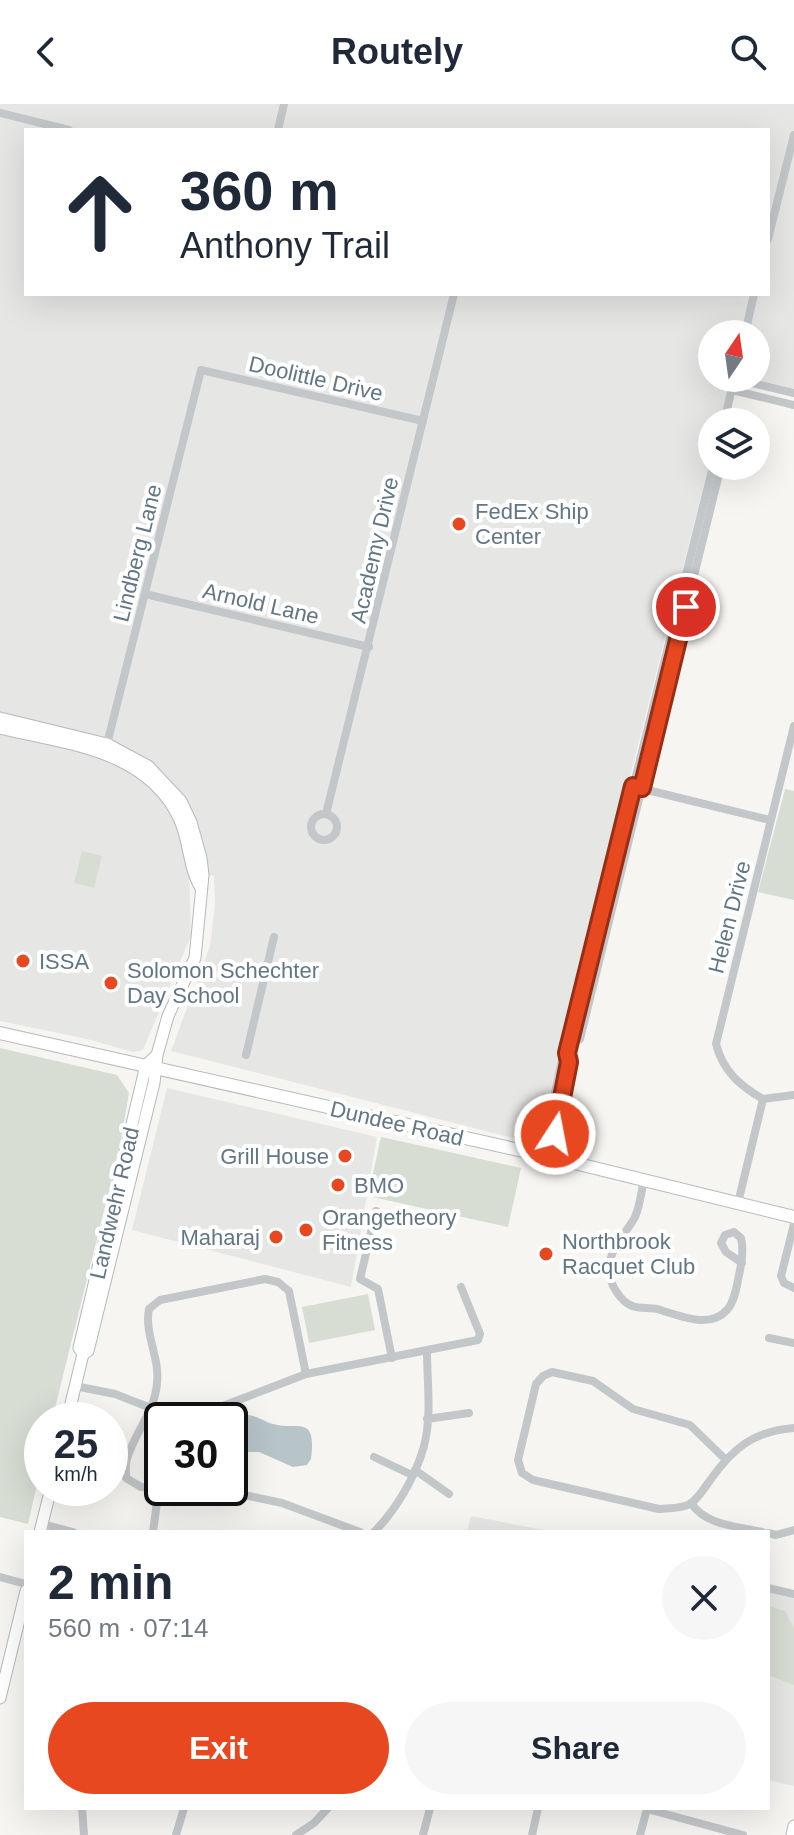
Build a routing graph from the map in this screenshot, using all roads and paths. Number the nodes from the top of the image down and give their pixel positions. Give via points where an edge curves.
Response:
1 (284, 104) edge
2 (0, 113) edge
3 (61, 128) edge
4 (278, 128) edge
5 (794, 135) edge
6 (770, 231) edge
7 (454, 296) edge
8 (754, 296) edge
9 (748, 320) edge
10 (201, 370) joint
11 (770, 387) edge
12 (740, 392) edge
13 (794, 393) edge
14 (794, 405) edge
15 (423, 421) junction
16 (710, 480) edge
17 (717, 480) edge
18 (145, 594) junction
19 (369, 647) junction
20 (0, 718) edge
21 (794, 726) edge
22 (0, 728) edge
23 (107, 744) junction
24 (637, 787) junction
25 (326, 814) dead end
26 (770, 820) junction
27 (201, 888) junction
28 (274, 937) dead end
29 (584, 976) junction
30 (595, 979) junction
31 (0, 1033) edge
32 (580, 1039) dead end
33 (246, 1055) dead end
34 (153, 1063) junction
35 (794, 1095) edge
36 (763, 1099) junction
37 (546, 1156) junction
38 (644, 1181) junction
39 (738, 1203) junction
40 (376, 1211) dead end
41 (794, 1217) edge
42 (794, 1224) edge
43 (742, 1263) dead end
44 (461, 1287) dead end
45 (794, 1288) edge
46 (769, 1338) dead end
47 (794, 1343) edge
48 (427, 1351) junction
49 (392, 1358) junction
50 (306, 1374) junction
51 (75, 1386) junction
52 (71, 1402) edge
53 (152, 1402) edge
54 (233, 1402) edge
55 (144, 1405) edge
56 (469, 1413) dead end
57 (427, 1419) junction
58 (144, 1423) edge
59 (794, 1428) edge
60 (374, 1457) dead end
61 (725, 1459) junction
62 (414, 1472) junction
63 (144, 1487) edge
64 (449, 1494) dead end
65 (248, 1496) edge
66 (691, 1503) junction
67 (46, 1506) edge
68 (156, 1506) edge
69 (41, 1528) edge
70 (153, 1530) edge
71 (355, 1530) edge
72 (376, 1530) edge
73 (753, 1530) edge
74 (794, 1530) edge
75 (770, 1534) edge
76 (0, 1577) edge
77 (24, 1583) edge
78 (770, 1588) edge
79 (794, 1594) edge
80 (22, 1621) edge
81 (0, 1698) edge
82 (82, 1810) edge
83 (183, 1810) edge
84 (326, 1810) edge
85 (429, 1810) edge
86 (538, 1810) edge
87 (647, 1810) edge
88 (651, 1810) edge
89 (794, 1826) edge
90 (84, 1835) edge
91 (176, 1835) edge
92 (296, 1835) edge
93 (423, 1835) edge
94 (532, 1835) edge
95 (640, 1835) edge
96 (743, 1835) edge
97 (792, 1835) edge

1 - 4 street
2 - 3 street
5 - 6 street
7 - 15 street, Academy Drive
8 - 9 street
10 - 15 street, Doolittle Drive
10 - 18 street, Lindberg Lane
11 - 13 street
12 - 14 street
15 - 19 street, Academy Drive
16 - 24 street
17 - 24 street
18 - 19 street, Arnold Lane
18 - 23 street, Lindberg Lane
19 - 25 street, Academy Drive
20 - 23 street, Landwehr Road
21 - 26 street, Helen Drive
22 - 27 street, Landwehr Road via 107,754 147,777 178,816
23 - 27 street, Landwehr Road via 148,766 181,801 199,848
24 - 26 street
24 - 29 street
24 - 30 street
26 - 36 street, Helen Drive via 716,1044 729,1072
27 - 34 street, Landwehr Road via 195,958
28 - 33 street
29 - 30 street
29 - 37 street via 562,1060
30 - 32 street
31 - 34 main road, Dundee Road
34 - 37 main road, Dundee Road
34 - 51 street, Landwehr Road via 79,1348 83,1354
35 - 36 street
36 - 39 street
37 - 38 main road, Dundee Road
38 - 39 main road, Dundee Road
38 - 43 street via 635,1216 620,1236 609,1268 621,1297 632,1306 674,1316 714,1318 734,1297
39 - 41 main road, Dundee Road
40 - 49 street via 360,1279 378,1289
42 - 45 street via 781,1276
44 - 48 street via 478,1340
46 - 47 street
48 - 49 street
48 - 57 street
49 - 50 street
50 - 53 street via 289,1291 265,1279 160,1300 149,1309 146,1324 156,1355
50 - 54 street
51 - 52 street, Landwehr Road
51 - 55 street
56 - 57 street
57 - 62 street via 425,1444
58 - 63 street via 127,1459 126,1478
59 - 61 street via 760,1435
60 - 62 street
61 - 66 street
61 - 66 street via 690,1425 633,1409 593,1381 552,1372 536,1384 518,1460 522,1473 659,1509
62 - 64 street
62 - 72 street
65 - 71 street
66 - 73 street via 710,1520
67 - 69 street
68 - 70 street
74 - 75 street
76 - 77 street
78 - 79 street
80 - 81 street
82 - 90 street
83 - 91 street
84 - 92 street
85 - 93 street
86 - 94 street
87 - 95 street
88 - 96 street
89 - 97 street

